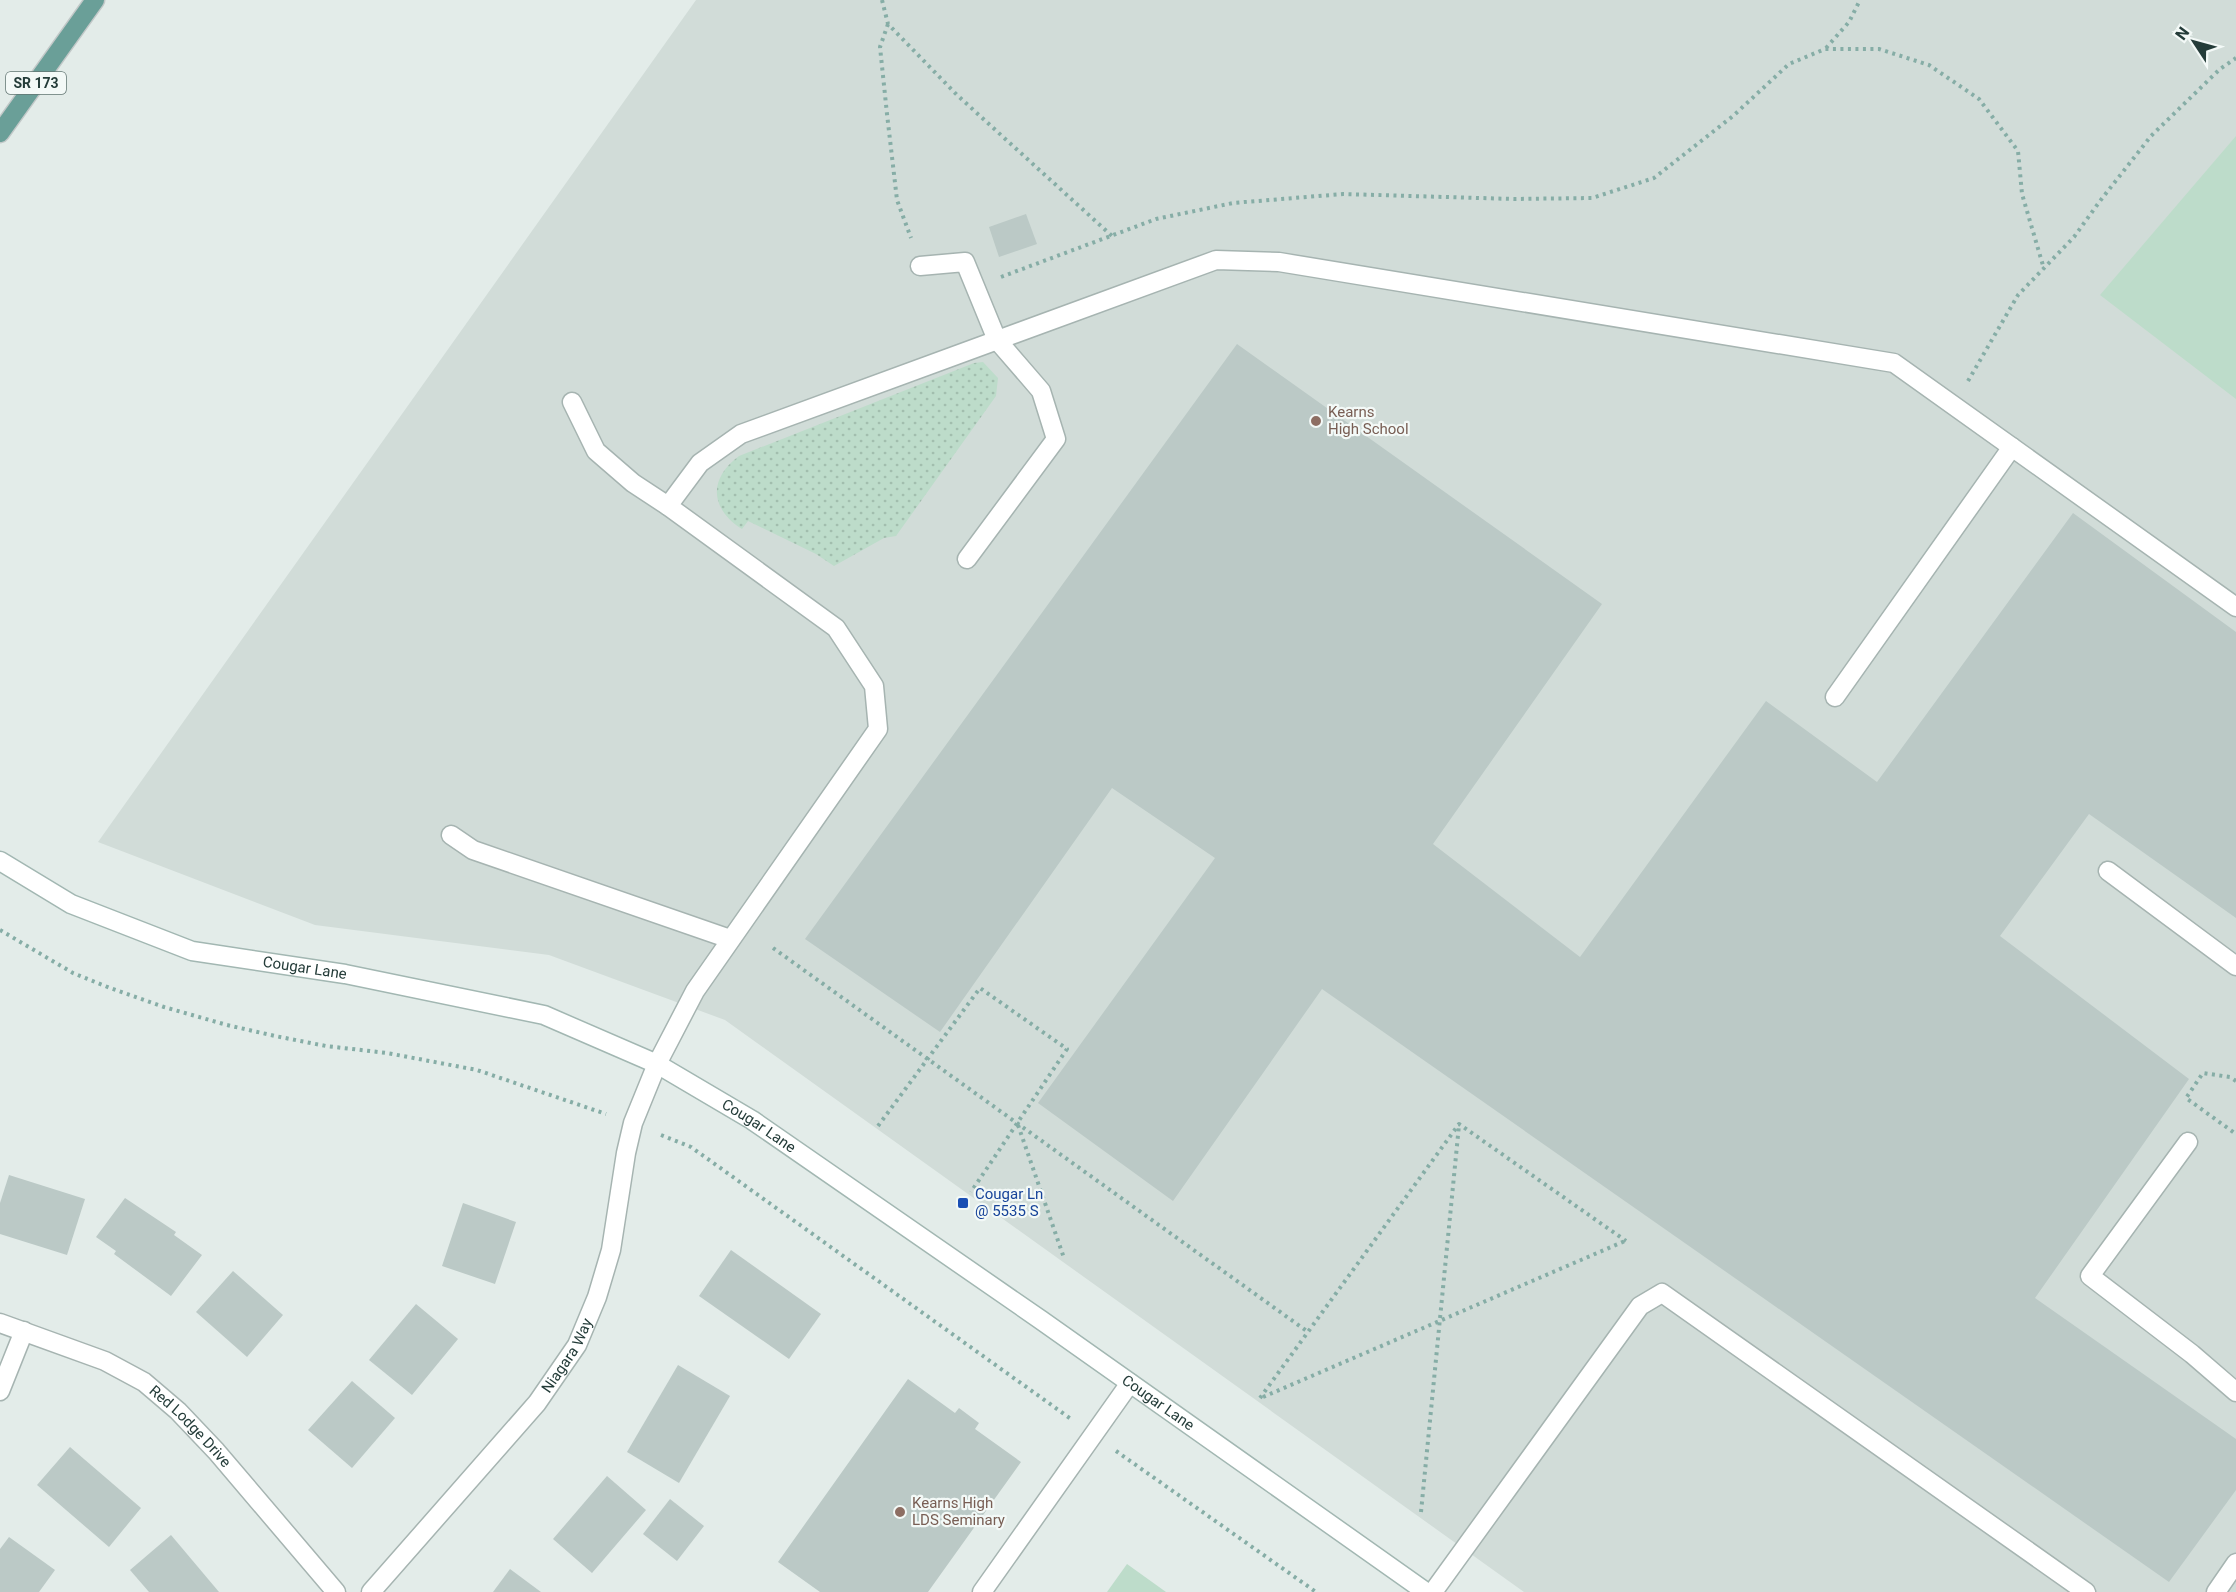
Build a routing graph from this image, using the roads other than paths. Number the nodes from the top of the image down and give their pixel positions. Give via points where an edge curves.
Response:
1 (96, 0) edge
2 (0, 133) edge
3 (920, 266) road end
4 (997, 340) junction
5 (572, 402) dead end
6 (2012, 447) junction
7 (668, 506) junction
8 (967, 559) dead end
9 (2236, 607) edge
10 (1835, 697) dead end
11 (451, 835) dead end
12 (0, 861) edge
13 (2108, 871) dead end
14 (730, 939) junction
15 (2236, 966) edge
16 (657, 1064) junction
17 (2188, 1142) dead end
18 (0, 1323) edge
19 (24, 1331) junction
20 (1130, 1383) junction
21 (0, 1391) edge
22 (2236, 1392) edge
23 (2236, 1563) edge
24 (336, 1592) edge
25 (371, 1592) edge
26 (981, 1592) edge
27 (1426, 1592) edge
28 (1432, 1592) edge
29 (2085, 1592) edge
30 (2216, 1592) edge

1 - 2 main road, SR 173
3 - 4 main road via 965,262
4 - 6 main road via 1216,260 1279,262 1894,363
4 - 7 main road via 741,434 700,463
4 - 8 main road via 1041,391 1056,439
5 - 7 main road, Niagara Way via 596,451
6 - 9 main road
6 - 10 main road
7 - 14 main road, Niagara Way via 836,627 874,686 878,729
11 - 14 main road via 473,850
12 - 16 main road, Cougar Lane via 71,904 192,951 345,975 544,1015
13 - 15 main road
14 - 16 main road, Niagara Way via 695,992
16 - 20 main road, Cougar Lane via 752,1120
16 - 25 main road, Niagara Way via 633,1124 611,1250 577,1345 537,1403
17 - 22 main road via 2090,1276
18 - 19 main road, Red Lodge Drive
19 - 21 main road
19 - 24 main road, Red Lodge Drive via 105,1361 144,1382 216,1451
20 - 26 main road
20 - 27 main road, Cougar Lane
23 - 30 main road
28 - 29 main road via 1640,1306 1662,1293

